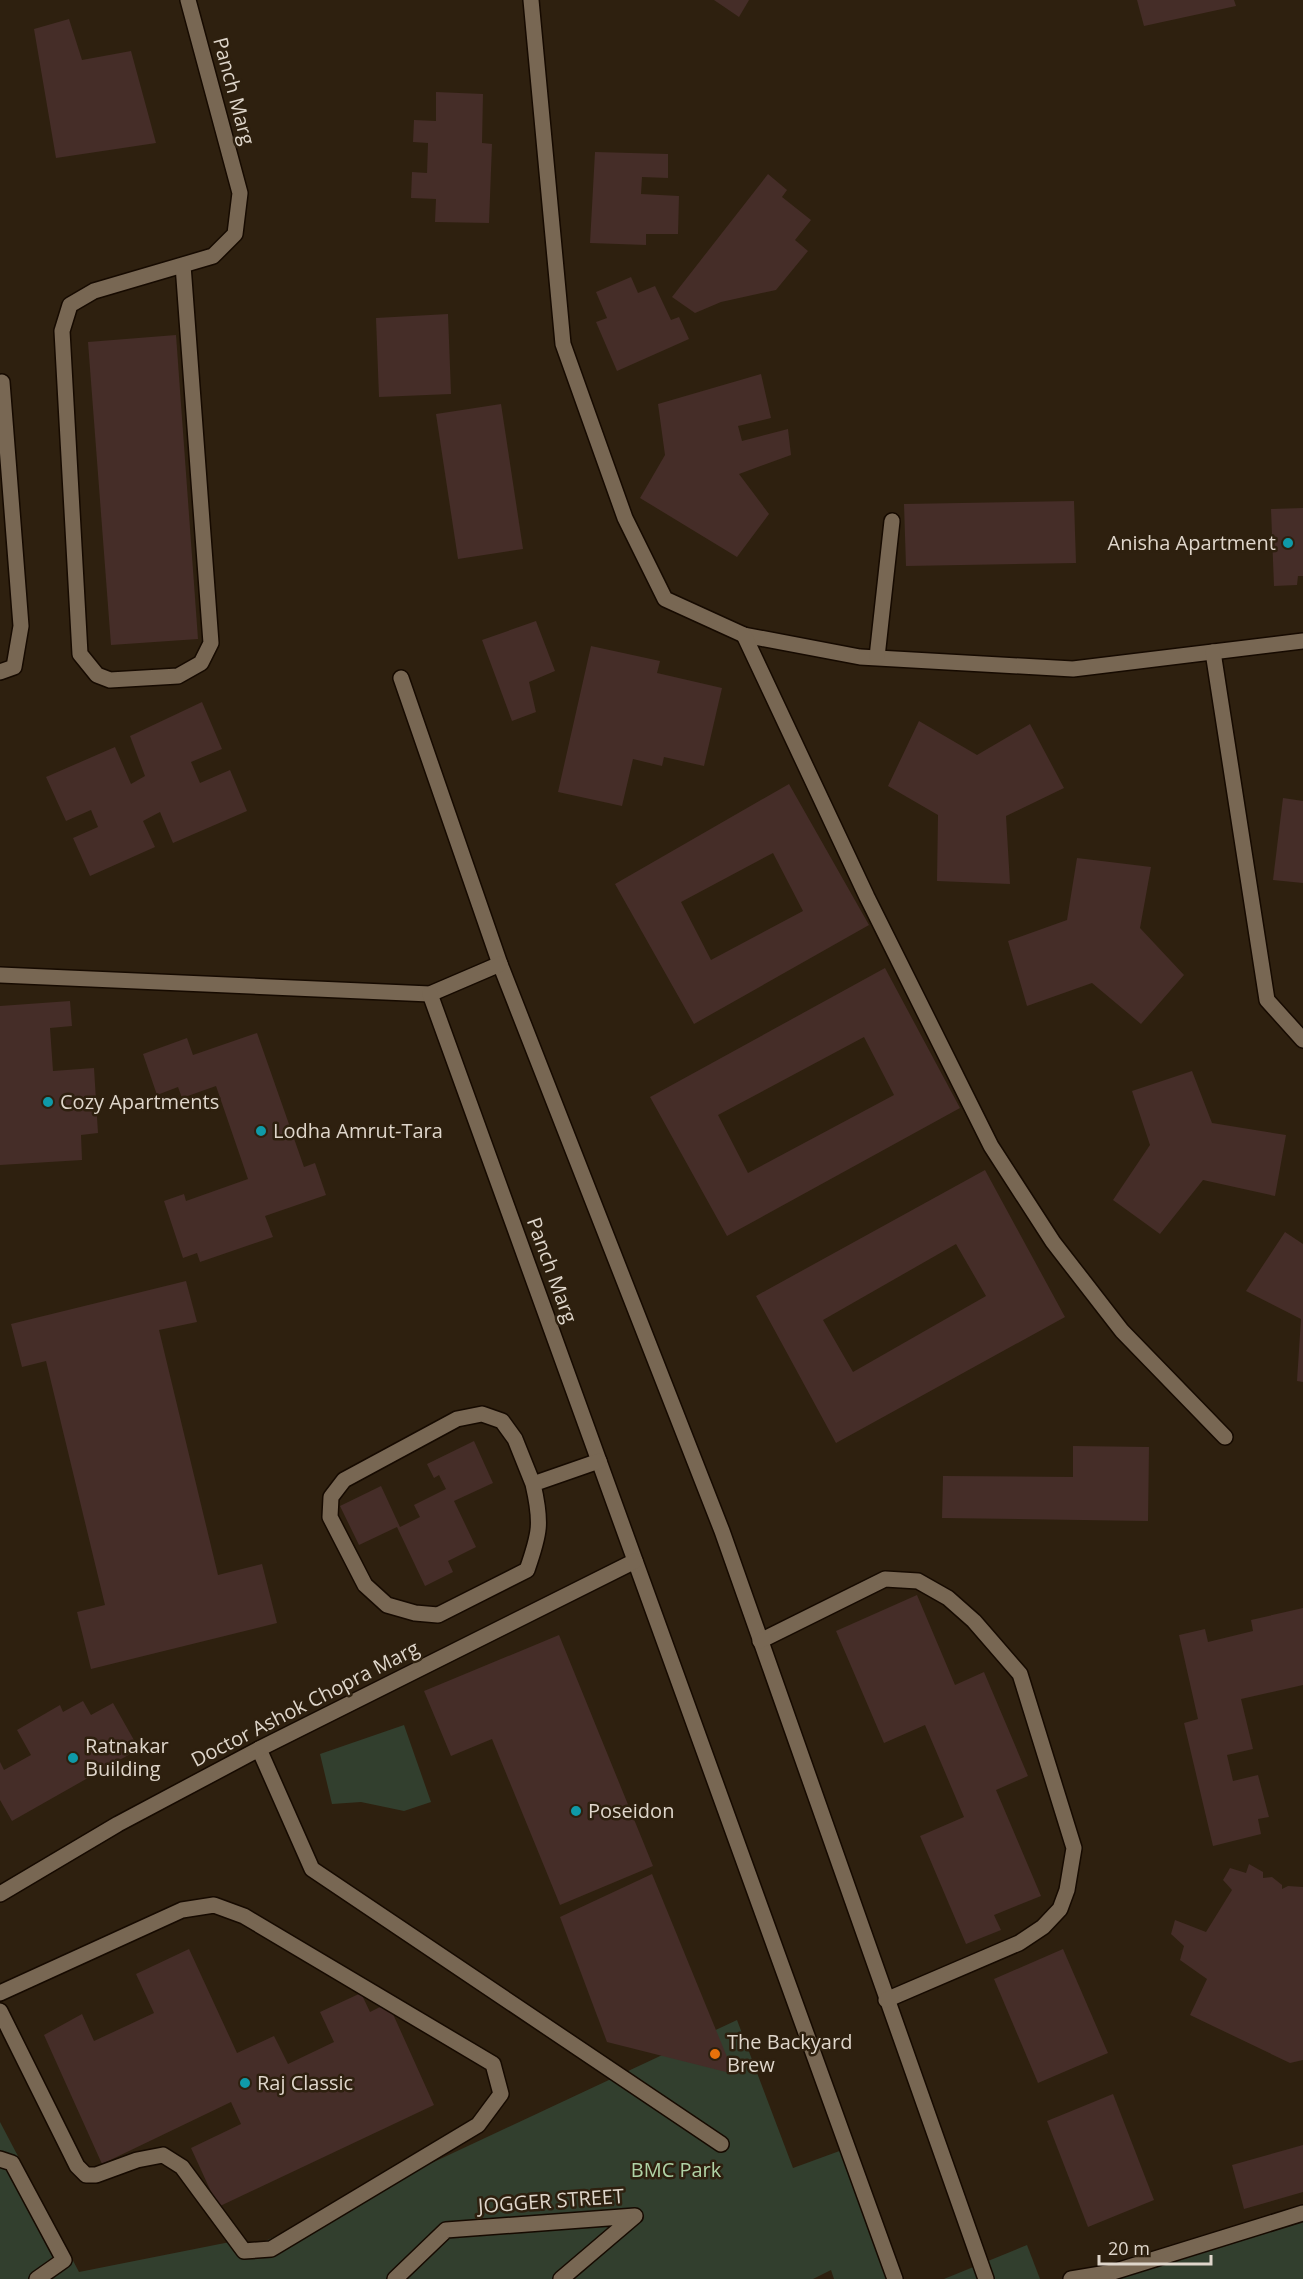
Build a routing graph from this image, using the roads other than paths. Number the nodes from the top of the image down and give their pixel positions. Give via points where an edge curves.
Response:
1 (188, 0) edge
2 (531, 0) edge
3 (183, 265) junction
4 (0, 383) edge
5 (892, 521) dead end
6 (744, 634) junction
7 (1303, 641) edge
8 (1213, 652) junction
9 (877, 657) junction
10 (0, 672) edge
11 (401, 678) dead end
12 (500, 964) junction
13 (0, 975) edge
14 (430, 994) junction
15 (1303, 1040) edge
16 (1225, 1437) dead end
17 (598, 1461) junction
18 (533, 1484) junction
19 (635, 1561) junction
20 (760, 1641) junction
21 (259, 1749) junction
22 (0, 1894) edge
23 (0, 1993) edge
24 (886, 2000) junction
25 (0, 2011) edge
26 (720, 2144) dead end
27 (0, 2159) edge
28 (1303, 2213) edge
29 (37, 2279) edge
30 (395, 2279) edge
31 (561, 2279) edge
32 (895, 2279) edge
33 (986, 2279) edge
34 (1071, 2279) edge

1 - 3 street, Panch Marg via 240,193 235,234 213,256
2 - 6 street via 563,344 625,518 664,599
3 - 3 street via 94,291 70,305 62,331 80,654 97,675 110,680 178,676 201,663 212,643
4 - 10 street via 21,626 14,667
5 - 9 street
6 - 9 street
6 - 16 street via 867,897 991,1146 1053,1242 1122,1331
7 - 8 street
8 - 9 street via 1073,669
8 - 15 street via 1267,1000
11 - 12 street
12 - 14 street
12 - 20 street via 722,1531
13 - 14 street
14 - 17 street, Panch Marg
17 - 18 street
17 - 19 street, Panch Marg
18 - 18 street via 540,1517 527,1570 438,1615 387,1605 365,1585 330,1517 331,1497 344,1480 457,1419 482,1414 502,1421 515,1439
19 - 21 street, Doctor Ashok Chopra Marg
19 - 32 street, Panch Marg
20 - 24 street
20 - 24 street via 885,1580 918,1581 948,1598 974,1621 1020,1674 1074,1848 1060,1909 1043,1927 1019,1943
21 - 22 street, Doctor Ashok Chopra Marg via 118,1824
21 - 26 street via 312,1869
23 - 25 street via 182,1910 214,1905 244,1916 493,2064 501,2094 478,2125 271,2249 244,2250 182,2167 163,2155 86,2175 77,2166
24 - 33 street
27 - 29 street via 12,2163 64,2260
28 - 34 street via 1113,2272
30 - 31 street, JOGGER STREET via 446,2229 635,2216

